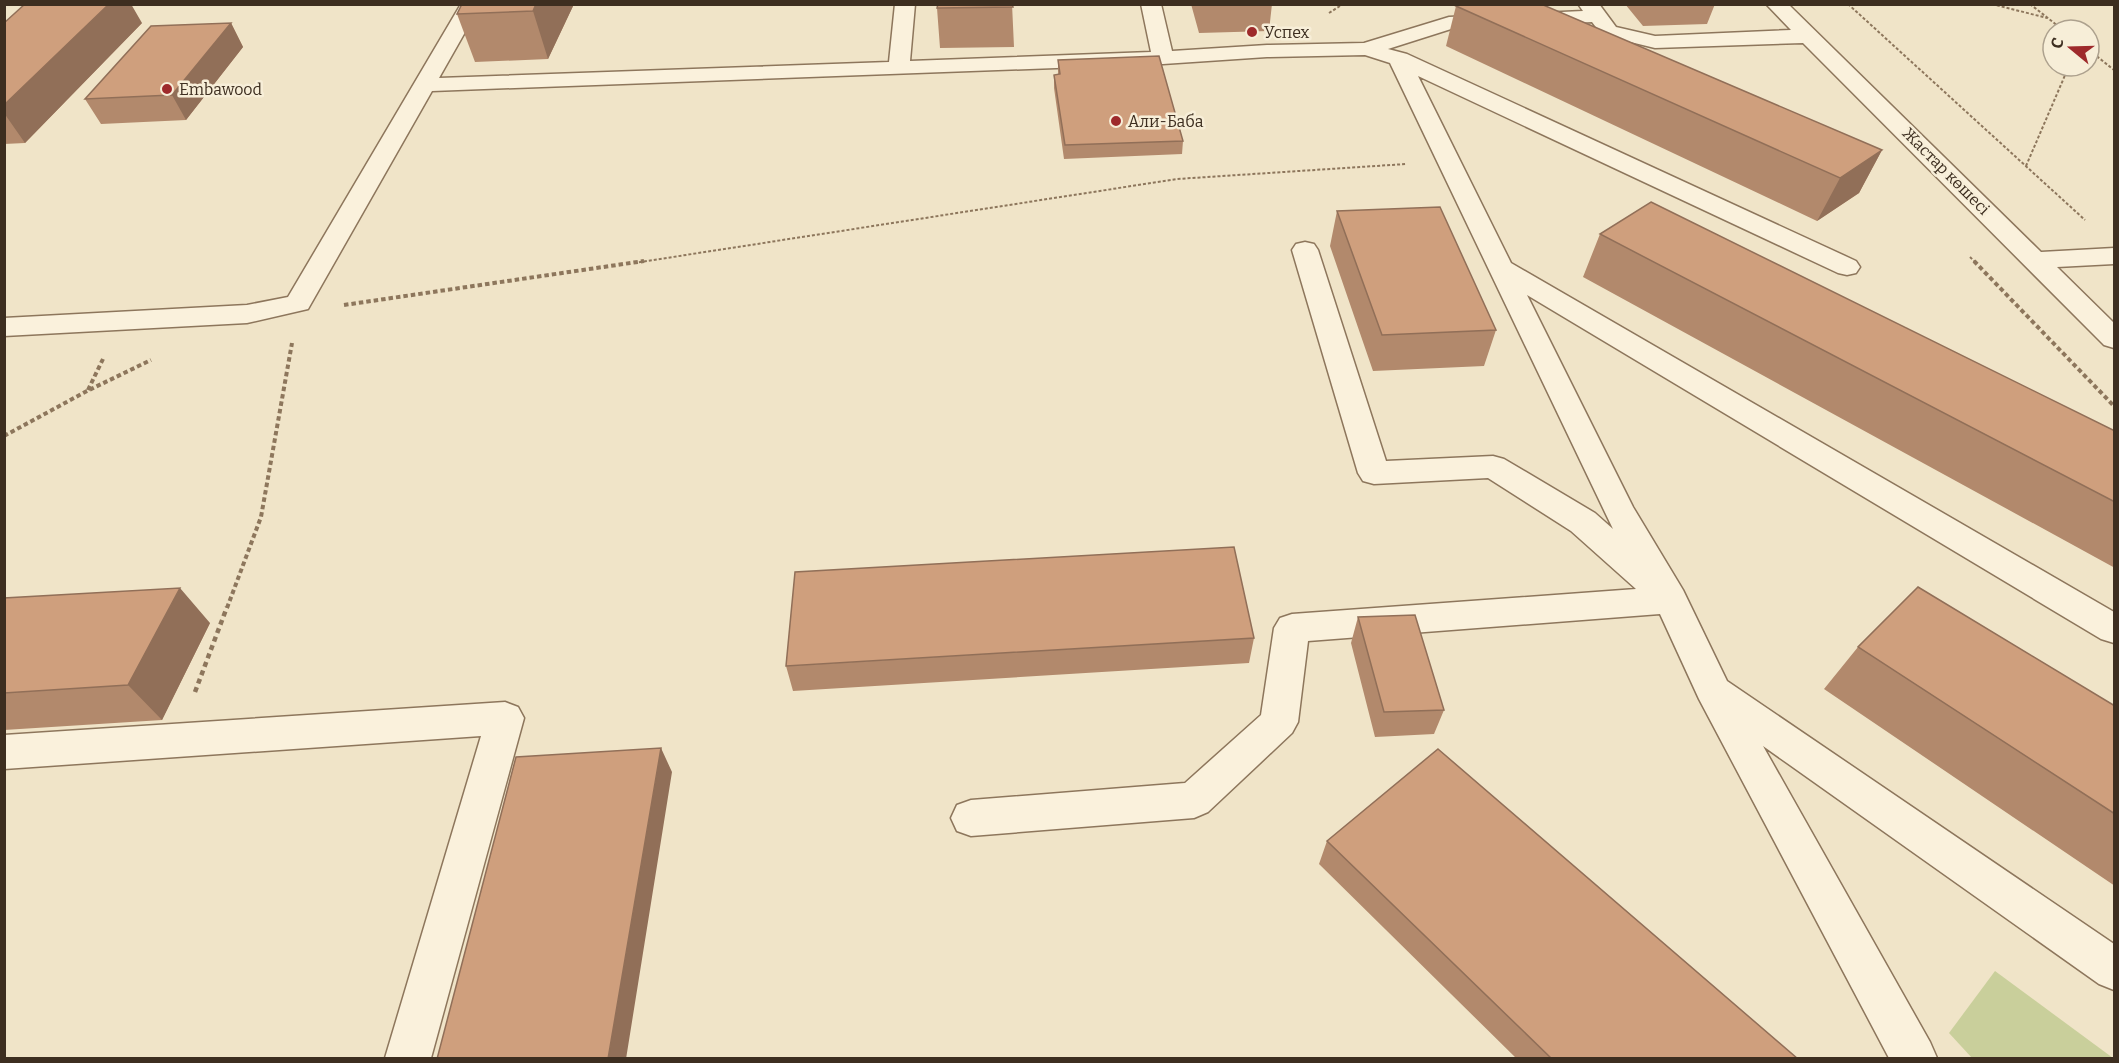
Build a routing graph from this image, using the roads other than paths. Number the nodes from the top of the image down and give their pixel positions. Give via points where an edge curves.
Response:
1 (471, 4) edge
2 (905, 4) edge
3 (1151, 4) edge
4 (1776, 4) edge
5 (1593, 10) edge
6 (1809, 36) junction
7 (1366, 49) junction
8 (1163, 58) junction
9 (1399, 59) junction
10 (899, 68) junction
11 (425, 85) junction
12 (1305, 250) dead end
13 (2115, 256) edge
14 (2035, 260) junction
15 (1847, 267) dead end
16 (1501, 268) junction
17 (4, 327) edge
18 (2115, 339) edge
19 (1671, 600) junction
20 (2115, 629) edge
21 (1712, 688) junction
22 (4, 752) edge
23 (971, 818) dead end
24 (2115, 969) edge
25 (408, 1059) edge
26 (1914, 1059) edge

1 - 11 street
2 - 10 street
3 - 8 street
4 - 6 street, Жастар көшесі
5 - 6 street via 1609,31 1655,42
5 - 7 street via 1449,23
6 - 14 street, Жастар көшесі
7 - 8 street
7 - 9 street
8 - 10 street
9 - 15 street
9 - 16 street
10 - 11 street
11 - 17 street via 298,303 247,314
12 - 19 street via 1374,473 1493,467 1583,522
13 - 14 street
14 - 18 street, Жастар көшесі
16 - 19 street via 1618,510
16 - 20 street
19 - 21 street
19 - 23 street via 1292,628 1279,722 1194,800
21 - 24 street
21 - 26 street
22 - 25 street via 505,718

